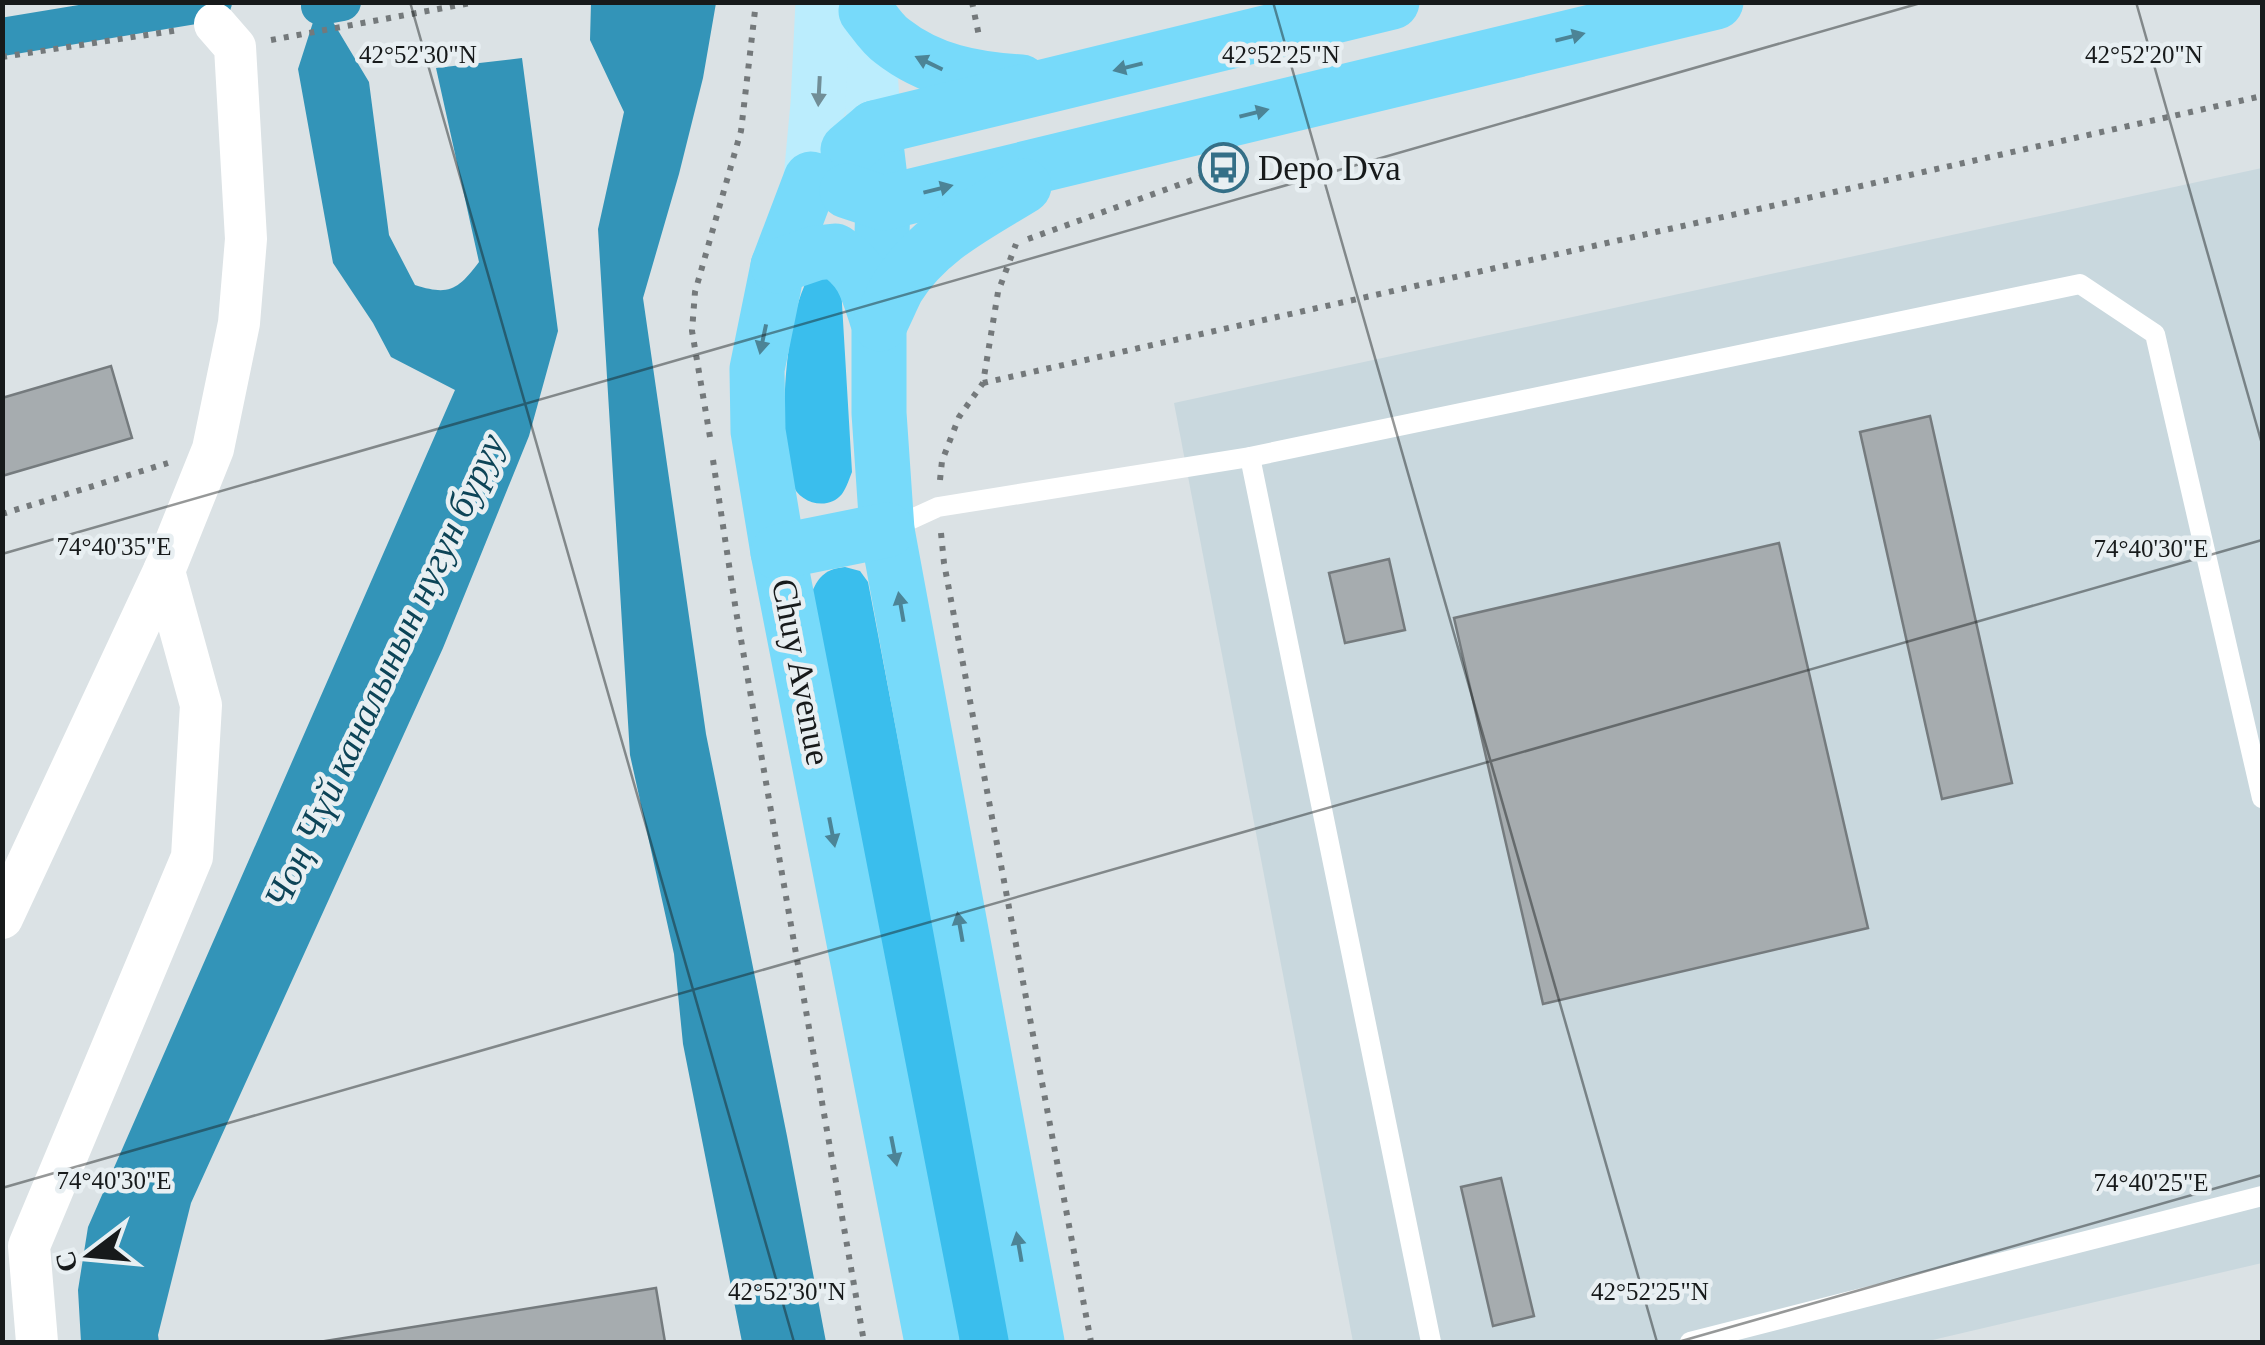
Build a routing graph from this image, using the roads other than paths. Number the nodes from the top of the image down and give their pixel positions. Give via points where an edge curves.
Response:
1 (1392, 2) edge
2 (1716, 2) edge
3 (851, 5) edge
4 (225, 36) road end
5 (1059, 84) junction
6 (874, 128) junction
7 (1073, 157) junction
8 (811, 180) junction
9 (883, 203) junction
10 (778, 266) junction
11 (879, 326) junction
12 (1250, 457) junction
13 (887, 530) junction
14 (778, 552) junction
15 (164, 571) junction
16 (2262, 798) edge
17 (2, 918) edge
18 (2262, 1196) edge
19 (37, 1342) edge
20 (932, 1342) edge
21 (1036, 1342) edge
22 (1431, 1342) edge
23 (1690, 1342) edge

1 -> 5 main road
7 -> 2 main road
5 -> 3 main road via 951,73 889,40
3 - 6 main road
3 -> 8 main road, Chuy Avenue via 820,85
4 - 15 street via 246,239 238,323 213,449
5 - 6 main road
6 - 8 main road
6 - 9 main road
9 -> 7 main road
7 - 11 main road via 938,240 898,287
8 - 9 main road
8 - 10 main road, Chuy Avenue
9 - 11 main road
10 - 11 main road via 836,251 853,262 866,284
10 -> 14 main road, Chuy Avenue via 757,369 758,430
11 - 13 main road
12 - 13 lane via 938,507
12 - 16 lane via 2080,284 2155,334
12 - 22 lane
13 - 14 main road
21 -> 13 main road
14 -> 20 main road, Chuy Avenue
15 - 17 street
15 - 19 street via 201,704 192,857 29,1246
18 - 23 lane

